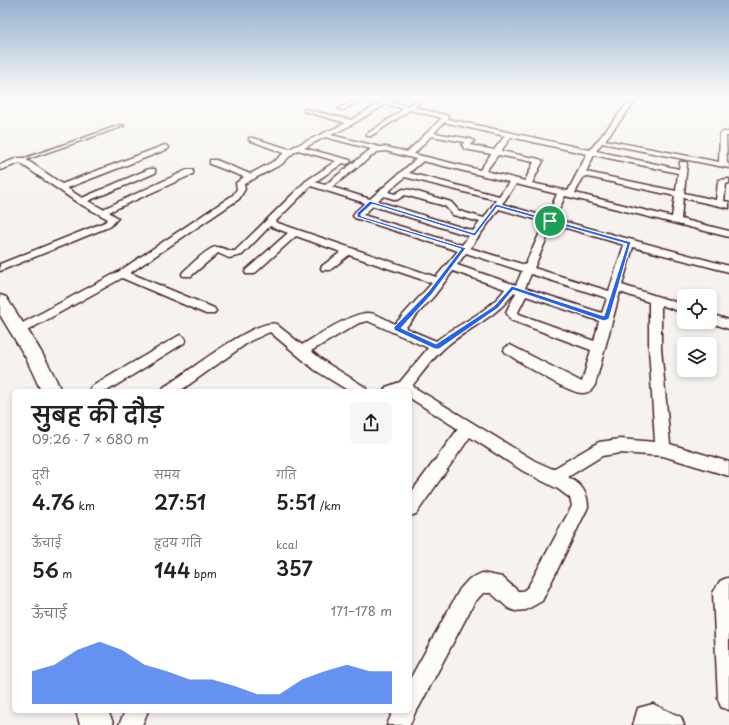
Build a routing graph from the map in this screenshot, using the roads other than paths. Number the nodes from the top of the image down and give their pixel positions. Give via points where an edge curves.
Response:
1 (105, 132) edge
2 (331, 132) edge
3 (370, 132) edge
4 (432, 132) edge
5 (495, 132) edge
6 (608, 132) edge
7 (430, 134) junction
8 (729, 134) edge
9 (324, 135) junction
10 (369, 135) dead end
11 (509, 135) junction
12 (550, 136) dead end
13 (251, 139) dead end
14 (601, 141) junction
15 (553, 144) junction
16 (165, 147) dead end
17 (378, 149) junction
18 (293, 150) junction
19 (497, 153) junction
20 (591, 153) junction
21 (409, 154) junction
22 (423, 157) junction
23 (684, 157) junction
24 (21, 160) junction
25 (341, 161) junction
26 (214, 162) dead end
27 (355, 165) junction
28 (726, 166) edge
29 (0, 168) edge
30 (152, 171) dead end
31 (190, 172) dead end
32 (482, 172) junction
33 (682, 172) junction
34 (581, 173) junction
35 (404, 174) junction
36 (250, 177) junction
37 (514, 181) junction
38 (729, 181) edge
39 (309, 183) junction
40 (527, 184) junction
41 (62, 187) junction
42 (326, 188) junction
43 (382, 193) junction
44 (679, 193) junction
45 (566, 194) junction
46 (81, 201) junction
47 (371, 202) junction
48 (498, 202) junction
49 (720, 203) junction
50 (729, 205) edge
51 (103, 212) junction
52 (486, 221) junction
53 (550, 221) junction
54 (676, 221) junction
55 (270, 223) junction
56 (295, 232) junction
57 (729, 234) edge
58 (475, 235) junction
59 (629, 243) junction
60 (464, 248) junction
61 (348, 251) junction
62 (450, 266) junction
63 (0, 268) edge
64 (326, 268) dead end
65 (528, 268) junction
66 (729, 269) edge
67 (250, 272) dead end
68 (122, 274) junction
69 (187, 274) dead end
70 (439, 282) junction
71 (518, 289) junction
72 (614, 291) junction
73 (656, 299) junction
74 (0, 303) edge
75 (677, 306) edge
76 (210, 311) dead end
77 (606, 319) junction
78 (717, 321) edge
79 (729, 325) edge
80 (397, 328) junction
81 (19, 330) junction
82 (180, 340) dead end
83 (437, 347) junction
84 (598, 348) junction
85 (510, 350) dead end
86 (301, 351) junction
87 (50, 389) edge
88 (99, 389) edge
89 (172, 389) edge
90 (357, 389) edge
91 (397, 389) edge
92 (412, 397) edge
93 (468, 428) junction
94 (663, 449) junction
95 (729, 469) edge
96 (554, 478) junction
97 (412, 505) edge
98 (729, 588) edge
99 (412, 697) edge
100 (729, 699) edge
101 (93, 713) edge
102 (136, 713) edge
103 (404, 713) edge
104 (97, 725) edge
105 (130, 725) edge
106 (398, 725) edge
107 (644, 725) edge
108 (673, 725) edge

1 - 24 lane
2 - 9 street
3 - 10 street
4 - 7 street
5 - 11 street
6 - 14 street
7 - 19 street via 469,140 466,145 468,146
7 - 21 street
8 - 28 street via 723,134
9 - 17 street
9 - 18 street
11 - 15 street
11 - 19 street
12 - 15 street via 558,140
13 - 18 street
14 - 20 street
14 - 23 street
15 - 20 street
16 - 41 street
17 - 21 street via 386,148
17 - 27 street
18 - 25 street
18 - 36 street via 279,162
19 - 32 street
19 - 40 street via 539,162
20 - 33 street
20 - 34 street
21 - 22 street
22 - 32 street
22 - 35 street
23 - 28 street
23 - 33 street
24 - 29 street
24 - 41 street
25 - 27 street
25 - 39 street
26 - 36 street
27 - 42 street
30 - 46 street
31 - 51 street
32 - 37 street
33 - 44 street
34 - 44 street
34 - 45 street
35 - 43 street
35 - 48 street
36 - 68 street via 240,183 241,189 236,198
37 - 40 street
37 - 48 street
38 - 49 street via 722,182
39 - 42 street
39 - 55 street
40 - 45 street
41 - 46 street
42 - 47 street
43 - 47 street
43 - 52 street via 397,197 403,192 408,192 448,204 456,213
44 - 49 street
44 - 54 street
45 - 53 street
45 - 54 street
46 - 51 street
47 - 58 street
47 - 60 street via 358,216
48 - 52 street
48 - 53 street
49 - 50 street
51 - 63 street via 113,218 112,221
52 - 58 street
53 - 59 street
53 - 65 street
54 - 57 street
55 - 56 street
55 - 69 street via 234,255 215,250
56 - 61 street
56 - 67 street
58 - 60 street
59 - 66 street
59 - 72 street
60 - 62 street
60 - 65 street
61 - 64 street
61 - 70 street
62 - 70 street
62 - 71 street
65 - 71 street
65 - 72 street
68 - 76 street
68 - 81 street
70 - 80 street
71 - 77 street
71 - 83 street
71 - 84 street via 512,312 515,317
72 - 73 street
72 - 77 street
73 - 75 street
73 - 94 street via 655,348
74 - 81 main road
77 - 84 street
78 - 79 street
80 - 83 street
80 - 86 street via 369,317 362,317
81 - 87 main road via 34,353
82 - 88 street
83 - 91 street
84 - 85 street via 588,385 584,388 579,388
86 - 89 street via 272,327 261,329
86 - 90 street
92 - 93 street
93 - 96 street via 529,466
93 - 97 street
94 - 95 street
94 - 96 street via 620,446 599,449
96 - 99 street via 578,492 580,506 535,594 526,600 515,601 495,584 482,582 476,586 467,596
98 - 100 street via 724,593
101 - 104 main road
102 - 105 street
103 - 106 street
107 - 108 street via 646,716 653,715

